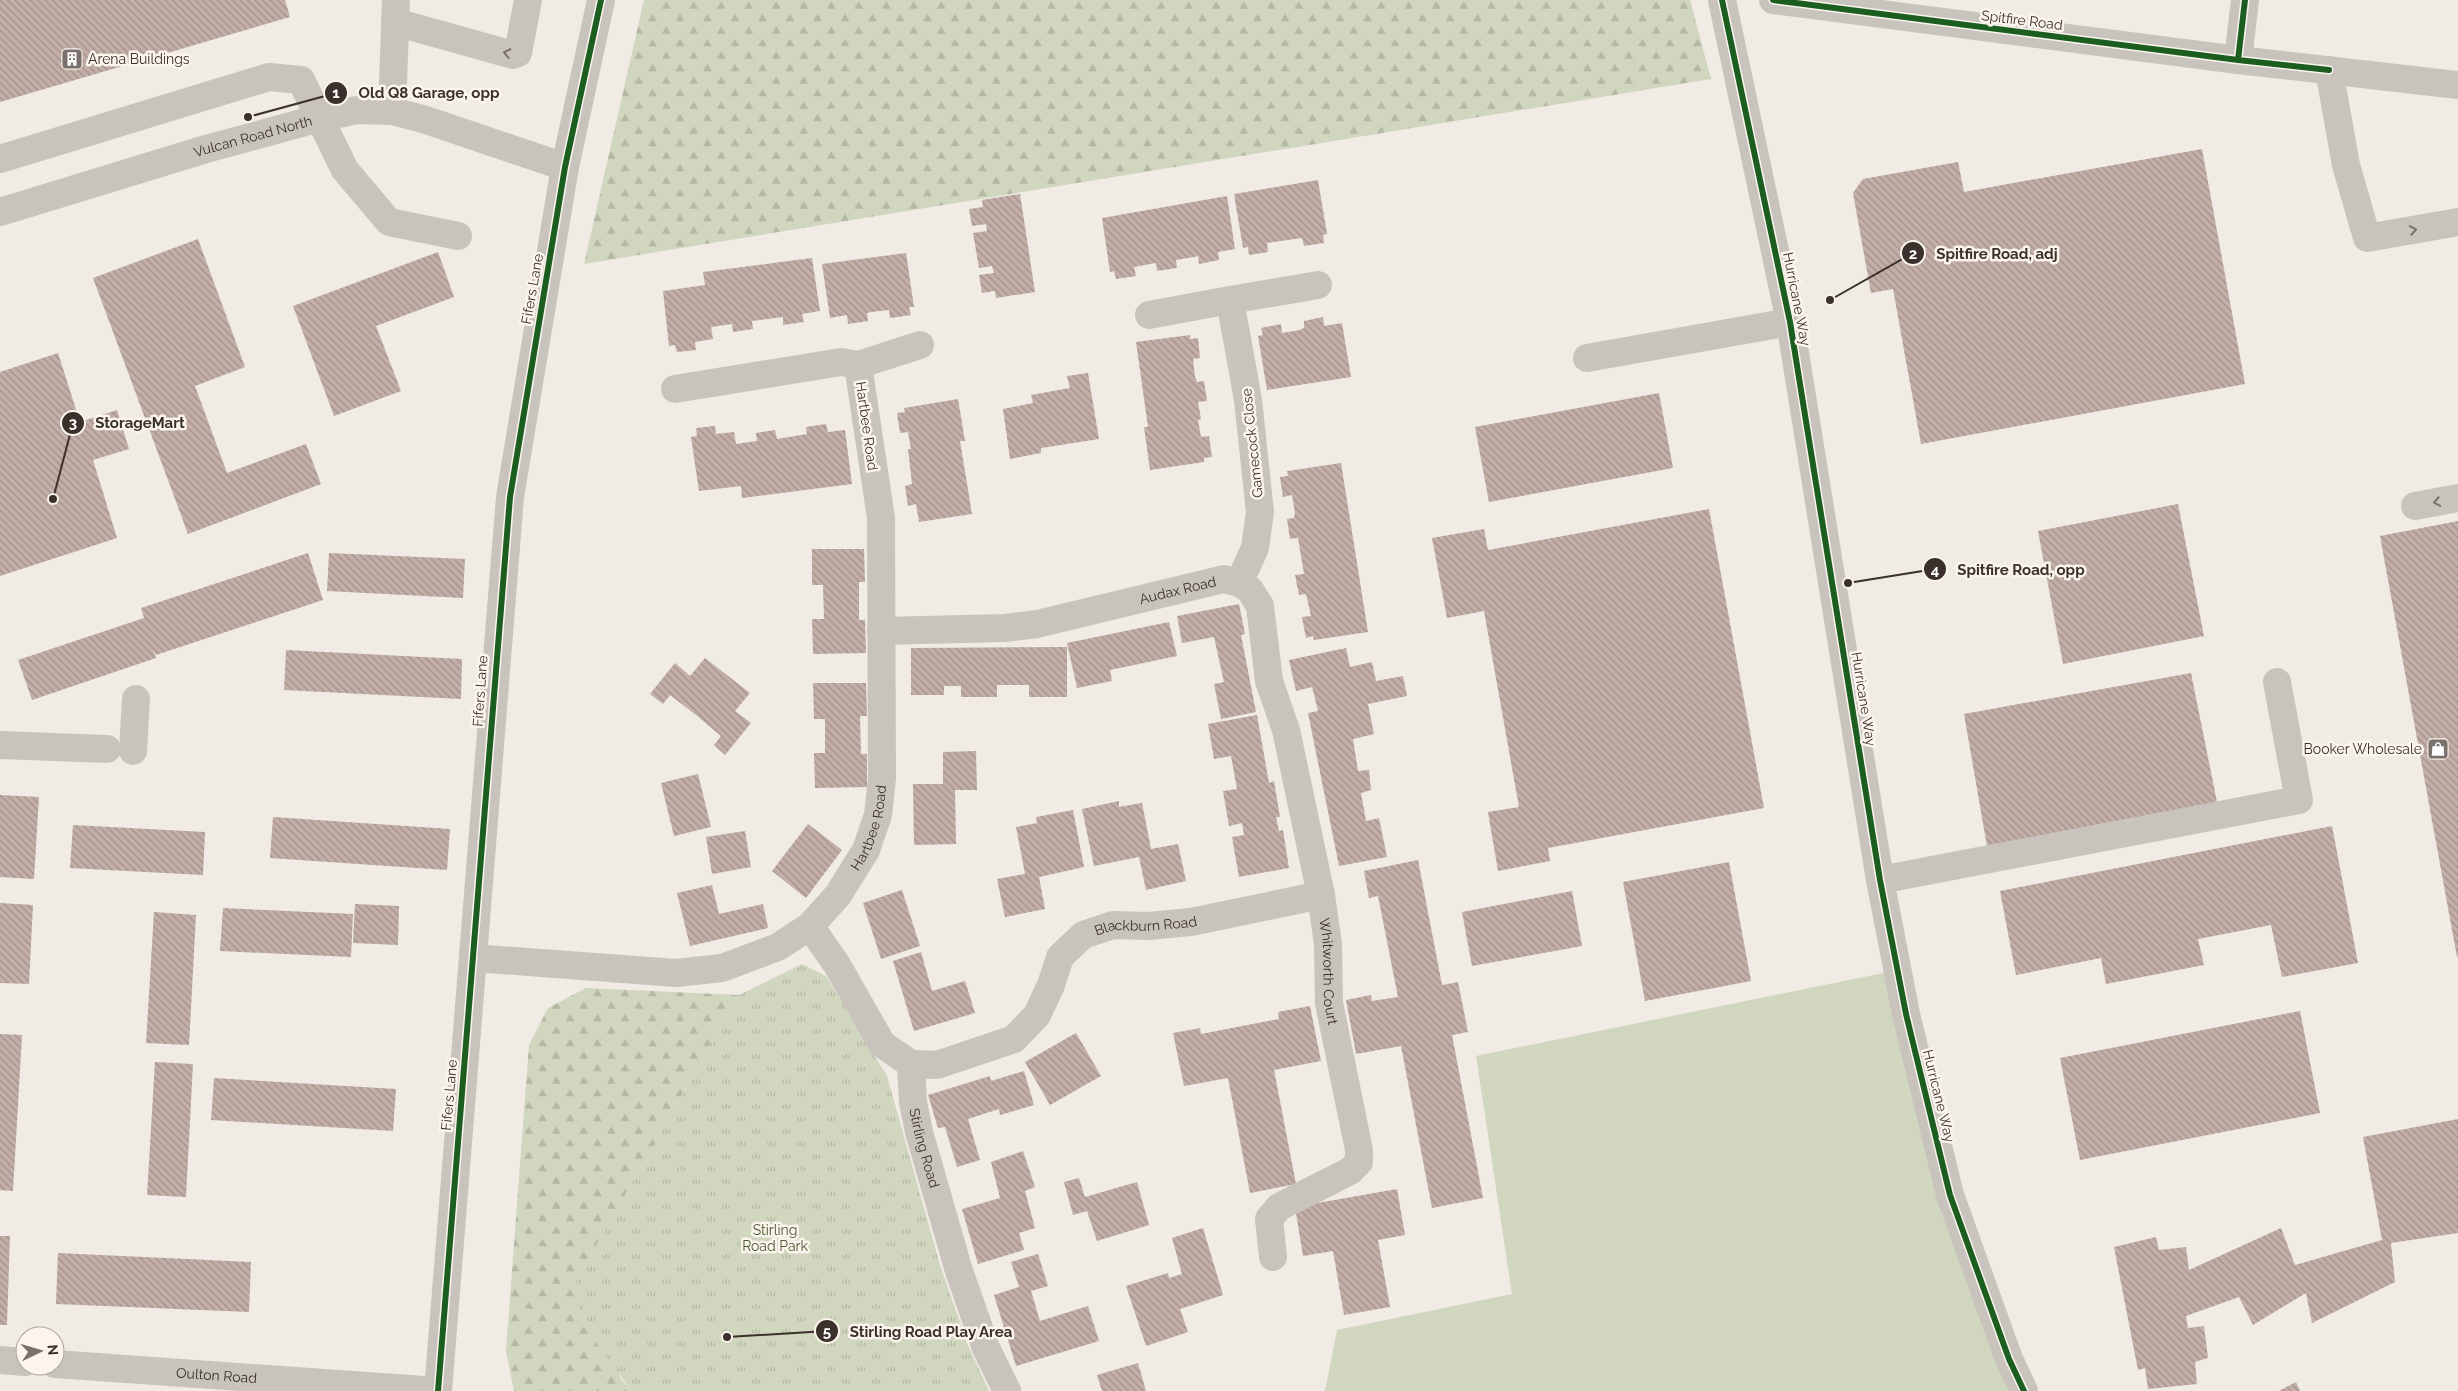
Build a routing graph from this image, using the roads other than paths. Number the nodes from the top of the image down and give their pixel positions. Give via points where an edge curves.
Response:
1 (528, 0) edge
2 (601, 0) edge
3 (1722, 0) edge
4 (1773, 0) edge
5 (2245, 0) edge
6 (395, 11) edge
7 (2238, 60) junction
8 (2329, 70) junction
9 (2458, 84) edge
10 (392, 111) junction
11 (320, 118) junction
12 (0, 159) edge
13 (565, 167) junction
14 (0, 212) edge
15 (2458, 222) edge
16 (458, 236) dead end
17 (1318, 285) dead end
18 (1230, 300) junction
19 (1148, 316) dead end
20 (1790, 322) junction
21 (920, 345) dead end
22 (1587, 358) dead end
23 (858, 365) junction
24 (675, 389) dead end
25 (2458, 498) edge
26 (2415, 506) dead end
27 (1239, 584) junction
28 (881, 631) junction
29 (2277, 682) dead end
30 (136, 699) dead end
31 (0, 744) edge
32 (1880, 880) junction
33 (1321, 895) junction
34 (810, 926) junction
35 (473, 958) junction
36 (911, 1064) junction
37 (1273, 1257) dead end
38 (0, 1360) edge
39 (15, 1361) edge
40 (65, 1365) edge
41 (438, 1391) edge
42 (1007, 1391) edge
43 (2024, 1391) edge

1 -> 6 street via 518,53 513,55
2 - 13 street, Fifers Lane
3 - 20 street, Hurricane Way
4 - 7 street, Spitfire Road
5 - 7 street
6 - 10 street
7 - 8 street, Spitfire Road
8 - 9 street
8 -> 15 street via 2346,164 2367,238
10 - 11 street, Vulcan Road North via 357,110
10 - 13 street, Vulcan Road North
11 - 12 street via 301,80 269,77
11 - 14 street, Vulcan Road North
11 - 16 street via 345,170 389,222
13 - 35 street, Fifers Lane via 510,497
17 - 18 street
18 - 19 street
18 - 27 street, Gamecock Close via 1248,400 1260,512 1255,548
20 - 22 street
20 - 32 street, Hurricane Way
21 - 23 street, Hartbee Road
23 - 24 street, Hartbee Road via 841,362
23 - 28 street, Hartbee Road via 881,518
25 -> 26 street
27 - 28 street, Audax Road via 1224,579 1037,624
27 - 33 street via 1250,590 1260,606 1269,680 1286,730
28 - 34 street, Hartbee Road via 882,778 878,815 866,850 838,895
29 - 32 street via 2299,800
30 - 31 street via 120,750
32 - 43 street, Hurricane Way via 1906,1014 1950,1195 2009,1359
33 - 36 street, Blackburn Road via 1191,922 1113,925 1083,935 1060,957 1037,1015 1014,1039 936,1065
33 - 37 street, Whitworth Court via 1328,944 1329,1003 1359,1162 1350,1171 1279,1207 1269,1219
34 - 35 street, Hartbee Road via 778,947 722,968 676,973
34 - 36 street via 837,965 882,1044
35 - 41 street, Fifers Lane
36 - 42 street, Stirling Road via 919,1132 959,1271 986,1348
38 - 39 street
40 - 41 street, Oulton Road

